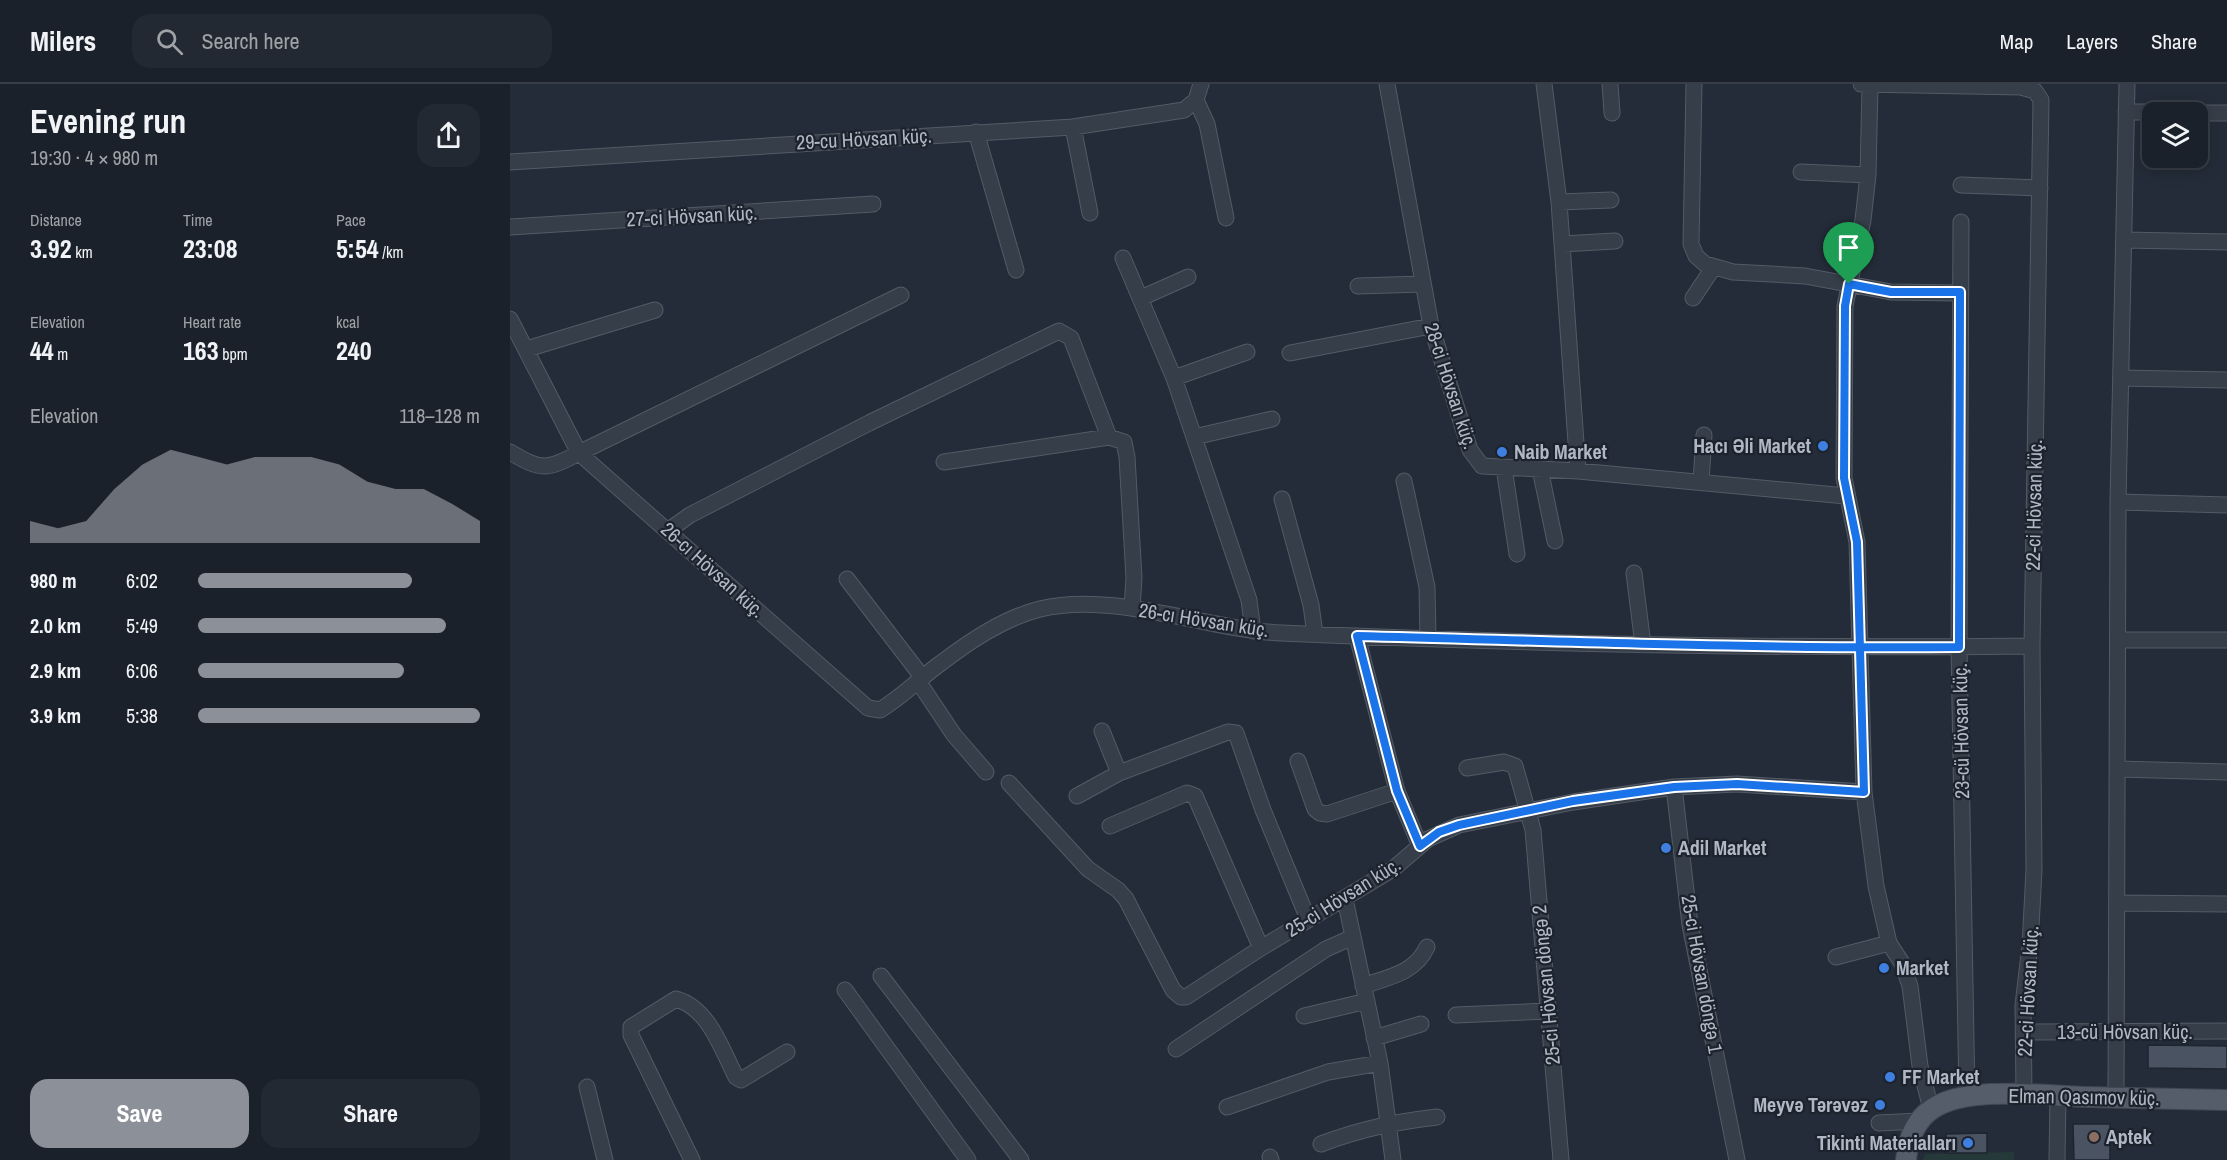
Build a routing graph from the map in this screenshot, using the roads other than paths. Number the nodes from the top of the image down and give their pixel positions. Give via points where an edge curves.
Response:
1 (1201, 84) edge
2 (1387, 84) edge
3 (1544, 84) edge
4 (1610, 84) edge
5 (1694, 84) edge
6 (1865, 84) edge
7 (2127, 84) edge
8 (1196, 100) junction
9 (2126, 112) junction
10 (2142, 112) edge
11 (1612, 113) dead end
12 (2208, 113) edge
13 (2227, 113) edge
14 (1074, 127) junction
15 (976, 132) junction
16 (510, 162) edge
17 (1801, 172) dead end
18 (1868, 175) junction
19 (1961, 185) dead end
20 (2040, 188) junction
21 (1611, 200) dead end
22 (1559, 202) junction
23 (873, 204) dead end
24 (1090, 213) dead end
25 (1226, 218) dead end
26 (1961, 222) dead end
27 (510, 227) edge
28 (2124, 240) junction
29 (1615, 241) dead end
30 (2227, 242) edge
31 (1562, 244) junction
32 (1123, 258) dead end
33 (1713, 268) junction
34 (1016, 270) dead end
35 (1188, 277) dead end
36 (1423, 284) junction
37 (1849, 284) junction
38 (1358, 286) dead end
39 (1960, 292) junction
40 (901, 295) dead end
41 (1141, 298) junction
42 (1693, 298) dead end
43 (655, 310) dead end
44 (510, 319) edge
45 (1431, 326) junction
46 (527, 349) junction
47 (1247, 352) dead end
48 (1290, 353) dead end
49 (1174, 378) junction
50 (2121, 378) junction
51 (2227, 380) edge
52 (1272, 419) dead end
53 (1704, 435) dead end
54 (1109, 437) junction
55 (1194, 437) junction
56 (510, 452) edge
57 (579, 453) junction
58 (944, 462) dead end
59 (1504, 468) junction
60 (1540, 469) junction
61 (1578, 471) junction
62 (1404, 481) dead end
63 (1701, 482) junction
64 (1846, 496) junction
65 (1282, 499) dead end
66 (2118, 502) junction
67 (2227, 505) edge
68 (669, 530) junction
69 (1555, 541) dead end
70 (1517, 554) dead end
71 (1634, 573) dead end
72 (847, 579) dead end
73 (1132, 608) junction
74 (1253, 631) junction
75 (1315, 634) junction
76 (1357, 636) junction
77 (1428, 638) junction
78 (2119, 640) junction
79 (2227, 640) edge
80 (1643, 645) junction
81 (2032, 646) junction
82 (1959, 647) junction
83 (1861, 648) junction
84 (921, 679) junction
85 (1102, 731) dead end
86 (1298, 761) dead end
87 (1467, 768) dead end
88 (2118, 769) junction
89 (986, 772) dead end
90 (2227, 772) edge
91 (1119, 773) junction
92 (1009, 783) dead end
93 (1674, 787) junction
94 (1397, 791) junction
95 (1864, 792) junction
96 (1077, 796) dead end
97 (1528, 810) junction
98 (1110, 826) dead end
99 (1420, 846) junction
100 (1345, 899) junction
101 (2116, 903) junction
102 (2227, 904) edge
103 (1308, 919) junction
104 (1353, 937) junction
105 (1889, 943) junction
106 (1428, 947) dead end
107 (1261, 948) junction
108 (1836, 957) dead end
109 (881, 976) dead end
110 (845, 990) dead end
111 (1365, 994) junction
112 (1549, 1011) junction
113 (1456, 1015) dead end
114 (1304, 1016) dead end
115 (1421, 1024) dead end
116 (2227, 1031) edge
117 (2023, 1032) junction
118 (2115, 1033) junction
119 (1374, 1038) junction
120 (1176, 1049) dead end
121 (787, 1052) dead end
122 (1380, 1064) junction
123 (587, 1087) dead end
124 (2024, 1095) junction
125 (2058, 1096) junction
126 (1967, 1097) junction
127 (2116, 1097) junction
128 (2227, 1100) edge
129 (1227, 1107) dead end
130 (1925, 1115) junction
131 (1437, 1118) dead end
132 (1386, 1123) junction
133 (1879, 1123) dead end
134 (1321, 1144) dead end
135 (605, 1160) edge
136 (692, 1160) edge
137 (968, 1160) edge
138 (1021, 1160) edge
139 (1393, 1160) edge
140 (1561, 1160) edge
141 (1737, 1160) edge
142 (1905, 1160) edge
143 (2057, 1160) edge

1 - 8 street
2 - 36 street, 28-ci Hövsan küç.
3 - 22 street
4 - 11 street
5 - 33 street via 1690,244 1696,256
6 - 18 street
6 - 20 street, 22-ci Hövsan küç. via 2021,87 2035,91 2041,100
7 - 9 street
8 - 14 street, 29-cu Hövsan küç. via 1184,110 1168,115
8 - 25 street via 1207,124
9 - 10 street
9 - 28 street
12 - 13 street
14 - 15 street, 29-cu Hövsan küç.
14 - 24 street
15 - 16 street, 29-cu Hövsan küç.
15 - 34 street
17 - 18 street
18 - 37 street via 1860,244
19 - 20 street
20 - 81 street, 22-ci Hövsan küç.
21 - 22 street
22 - 31 street
23 - 27 street, 27-ci Hövsan küç.
26 - 39 street, 23-cü Hövsan küç.
28 - 30 street
28 - 50 street
29 - 31 street
31 - 61 street
32 - 41 street
33 - 37 street
33 - 42 street
35 - 41 street
36 - 38 street
36 - 45 street, 28-ci Hövsan küç.
37 - 39 street via 1891,292
37 - 64 street via 1845,306
39 - 82 street, 23-cü Hövsan küç.
40 - 57 street
41 - 49 street
43 - 46 street
44 - 46 street, 26-cı Hövsan küç.
45 - 48 street
45 - 59 street, 28-ci Hövsan küç. via 1470,450 1482,466
46 - 57 street, 26-cı Hövsan küç.
47 - 49 street
49 - 55 street
50 - 51 street
50 - 66 street
52 - 55 street
53 - 63 street
54 - 58 street
54 - 68 street via 1071,338 1059,331 869,423 690,515
54 - 73 street via 1124,442 1128,457
55 - 74 street via 1249,600
56 - 57 street via 548,468
57 - 68 street, 26-cı Hövsan küç.
59 - 60 street, 28-ci Hövsan küç.
59 - 70 street
60 - 61 street, 28-ci Hövsan küç.
60 - 69 street
61 - 63 street, 28-ci Hövsan küç.
62 - 77 street via 1427,587
63 - 64 street, 28-ci Hövsan küç.
64 - 83 street via 1855,524
65 - 75 street via 1311,605
66 - 67 street
66 - 78 street
68 - 84 street, 26-cı Hövsan küç. via 868,708 880,710
71 - 80 street
72 - 84 street
73 - 74 street, 26-cı Hövsan küç.
73 - 84 street, 26-cı Hövsan küç. via 1095,604 1039,610 990,631
74 - 75 street, 26-cı Hövsan küç.
75 - 76 street, 26-cı Hövsan küç.
76 - 77 street, 26-cı Hövsan küç.
76 - 94 street
77 - 80 street, 26-cı Hövsan küç.
78 - 79 street
78 - 88 street
80 - 83 street, 26-cı Hövsan küç.
81 - 82 street, 26-cı Hövsan küç.
81 - 117 street, 22-ci Hövsan küç. via 2034,870
82 - 83 street, 26-cı Hövsan küç.
82 - 126 street, 23-cü Hövsan küç.
83 - 95 street
84 - 89 street via 958,741
85 - 91 street
86 - 94 street via 1315,809 1320,813 1328,814
87 - 97 street, 25-ci Hövsan döngə 2 via 1511,762
88 - 90 street
88 - 101 street
91 - 96 street
91 - 103 street via 1228,732 1236,733
92 - 107 street, 25-ci Hövsan küç. via 1088,869 1126,898 1173,990 1181,997 1186,998
93 - 95 street, 25-ci Hövsan küç. via 1737,784
93 - 97 street, 25-ci Hövsan küç.
93 - 141 street, 25-ci Hövsan döngə 1 via 1690,925
94 - 99 street
95 - 105 street via 1876,886
97 - 99 street, 25-ci Hövsan küç. via 1459,825 1439,832
97 - 112 street, 25-ci Hövsan döngə 2
98 - 107 street via 1187,793 1195,796
99 - 100 street, 25-ci Hövsan küç. via 1393,869
100 - 103 street, 25-ci Hövsan küç.
100 - 104 street
101 - 102 street
101 - 118 street
103 - 107 street, 25-ci Hövsan küç.
104 - 111 street
104 - 120 street via 1326,948
105 - 108 street
105 - 130 street via 1910,986
106 - 111 street via 1413,968
109 - 138 street
110 - 137 street
111 - 114 street
111 - 119 street
112 - 113 street
112 - 140 street, 25-ci Hövsan döngə 2
115 - 119 street
116 - 118 street, 13-cü Hövsan küç.
117 - 118 street, 13-cü Hövsan küç.
117 - 124 street, 22-ci Hövsan küç.
118 - 127 street
119 - 122 street
121 - 136 street via 741,1080 713,1029 684,1002 676,999 631,1027 631,1035
122 - 129 street via 1328,1072
122 - 132 street
123 - 135 street
124 - 125 main road, Elman Qasımov küç.
124 - 126 main road, Elman Qasımov küç.
125 - 127 main road, Elman Qasımov küç.
125 - 143 street
126 - 130 main road, Elman Qasımov küç. via 1945,1102
127 - 128 main road, Elman Qasımov küç.
130 - 133 street
130 - 142 main road via 1911,1134
131 - 132 street
132 - 134 street
132 - 139 street

